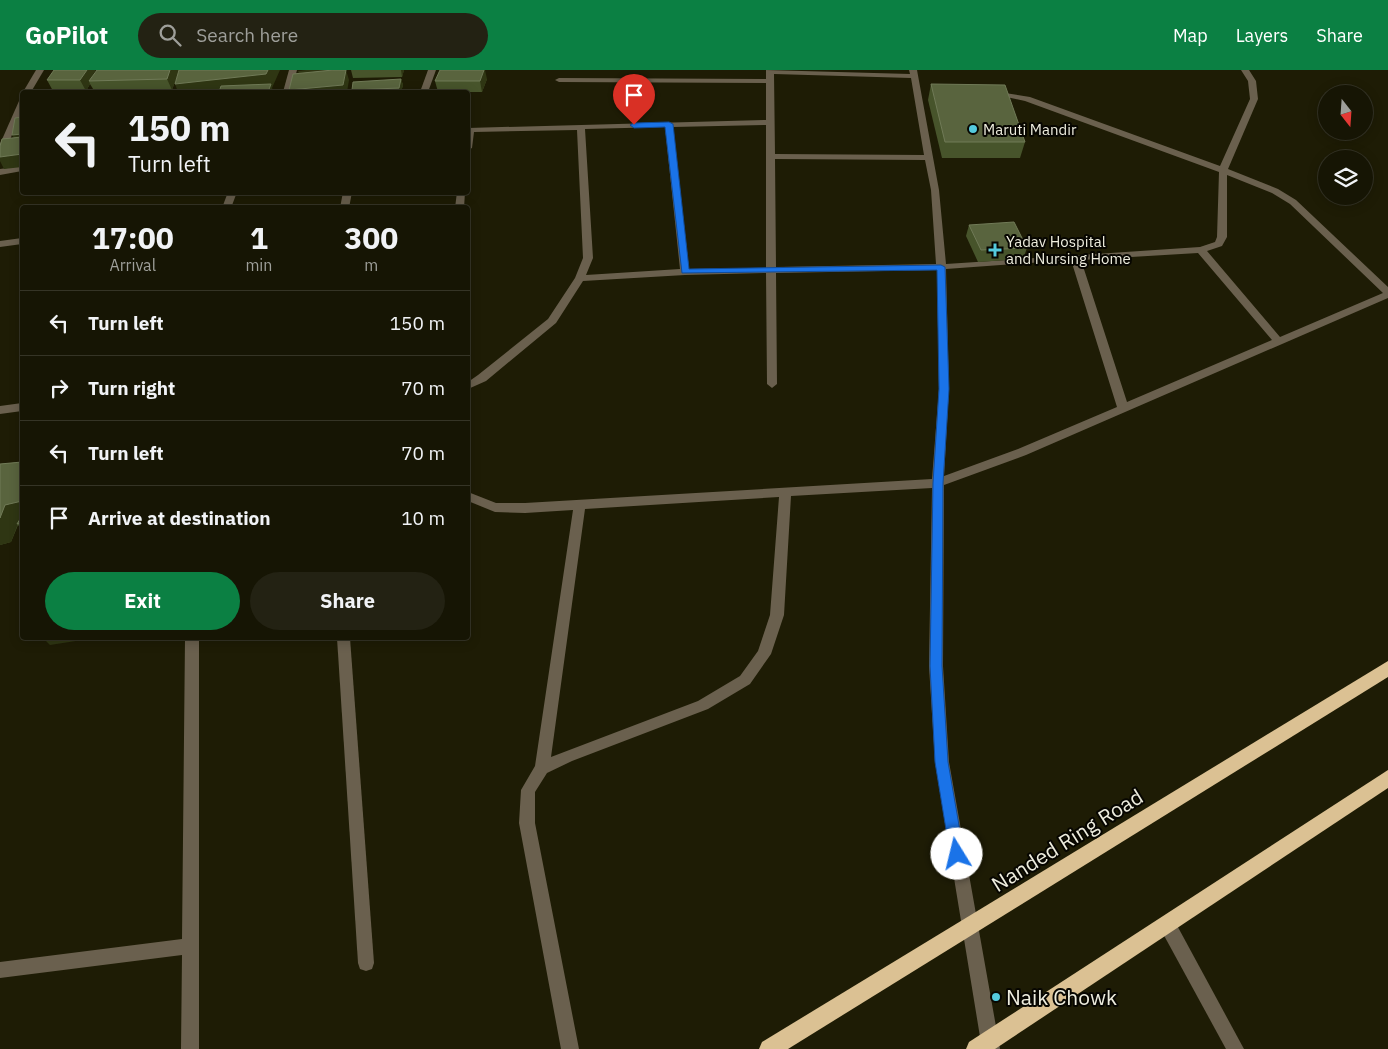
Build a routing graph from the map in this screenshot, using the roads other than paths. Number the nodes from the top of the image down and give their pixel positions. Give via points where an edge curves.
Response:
1 (40, 70) edge
2 (293, 70) edge
3 (432, 70) edge
4 (1245, 70) edge
5 (914, 73) edge
6 (770, 74) edge
7 (559, 80) dead end
8 (28, 90) edge
9 (287, 90) edge
10 (425, 90) edge
11 (982, 92) edge
12 (20, 108) edge
13 (771, 122) junction
14 (669, 124) junction
15 (582, 127) junction
16 (470, 130) edge
17 (0, 154) edge
18 (772, 156) junction
19 (930, 158) junction
20 (20, 170) edge
21 (1223, 170) junction
22 (0, 172) edge
23 (20, 241) edge
24 (0, 244) edge
25 (1201, 250) junction
26 (1075, 257) junction
27 (941, 267) junction
28 (771, 269) junction
29 (685, 272) junction
30 (580, 278) junction
31 (1388, 293) edge
32 (1278, 341) junction
33 (772, 384) dead end
34 (470, 385) edge
35 (20, 407) edge
36 (1123, 408) junction
37 (0, 410) edge
38 (938, 483) junction
39 (785, 491) junction
40 (470, 497) edge
41 (580, 504) junction
42 (192, 640) edge
43 (344, 640) edge
44 (1388, 668) edge
45 (542, 768) junction
46 (1388, 778) edge
47 (1167, 924) junction
48 (969, 927) junction
49 (190, 946) junction
50 (366, 963) dead end
51 (0, 970) edge
52 (986, 1046) edge
53 (190, 1049) edge
54 (570, 1049) edge
55 (769, 1049) edge
56 (1235, 1049) edge

1 - 8 street
2 - 9 street
3 - 10 street
4 - 21 street via 1252,81 1254,99
5 - 6 street
5 - 19 street via 922,90
6 - 7 street
6 - 13 street
11 - 21 street via 1027,99
12 - 17 street
13 - 14 street
13 - 18 street
14 - 15 street
14 - 29 street
15 - 16 street
15 - 30 street via 588,258
18 - 19 street
18 - 28 street
19 - 27 street
20 - 22 street
21 - 25 street via 1222,237 1219,244
21 - 31 street via 1276,191 1293,202
23 - 24 street
25 - 26 street
25 - 32 street
26 - 27 street
26 - 36 street
27 - 28 street
27 - 38 street via 944,389
28 - 29 street
28 - 33 street
29 - 30 street
30 - 34 street via 552,321
31 - 32 street
32 - 36 street
35 - 37 street
36 - 38 street via 1022,452
38 - 39 street
38 - 48 street via 936,666 942,762
39 - 41 street
39 - 45 street via 777,615 764,654 745,680 703,705
40 - 41 street via 494,507
41 - 45 street
42 - 49 street
43 - 50 street
44 - 48 highway, Nanded Ring Road
45 - 54 street via 528,790 527,823
46 - 47 highway
47 - 52 highway
47 - 56 street
48 - 52 street
48 - 55 highway, Nanded Ring Road
49 - 51 street
49 - 53 street

